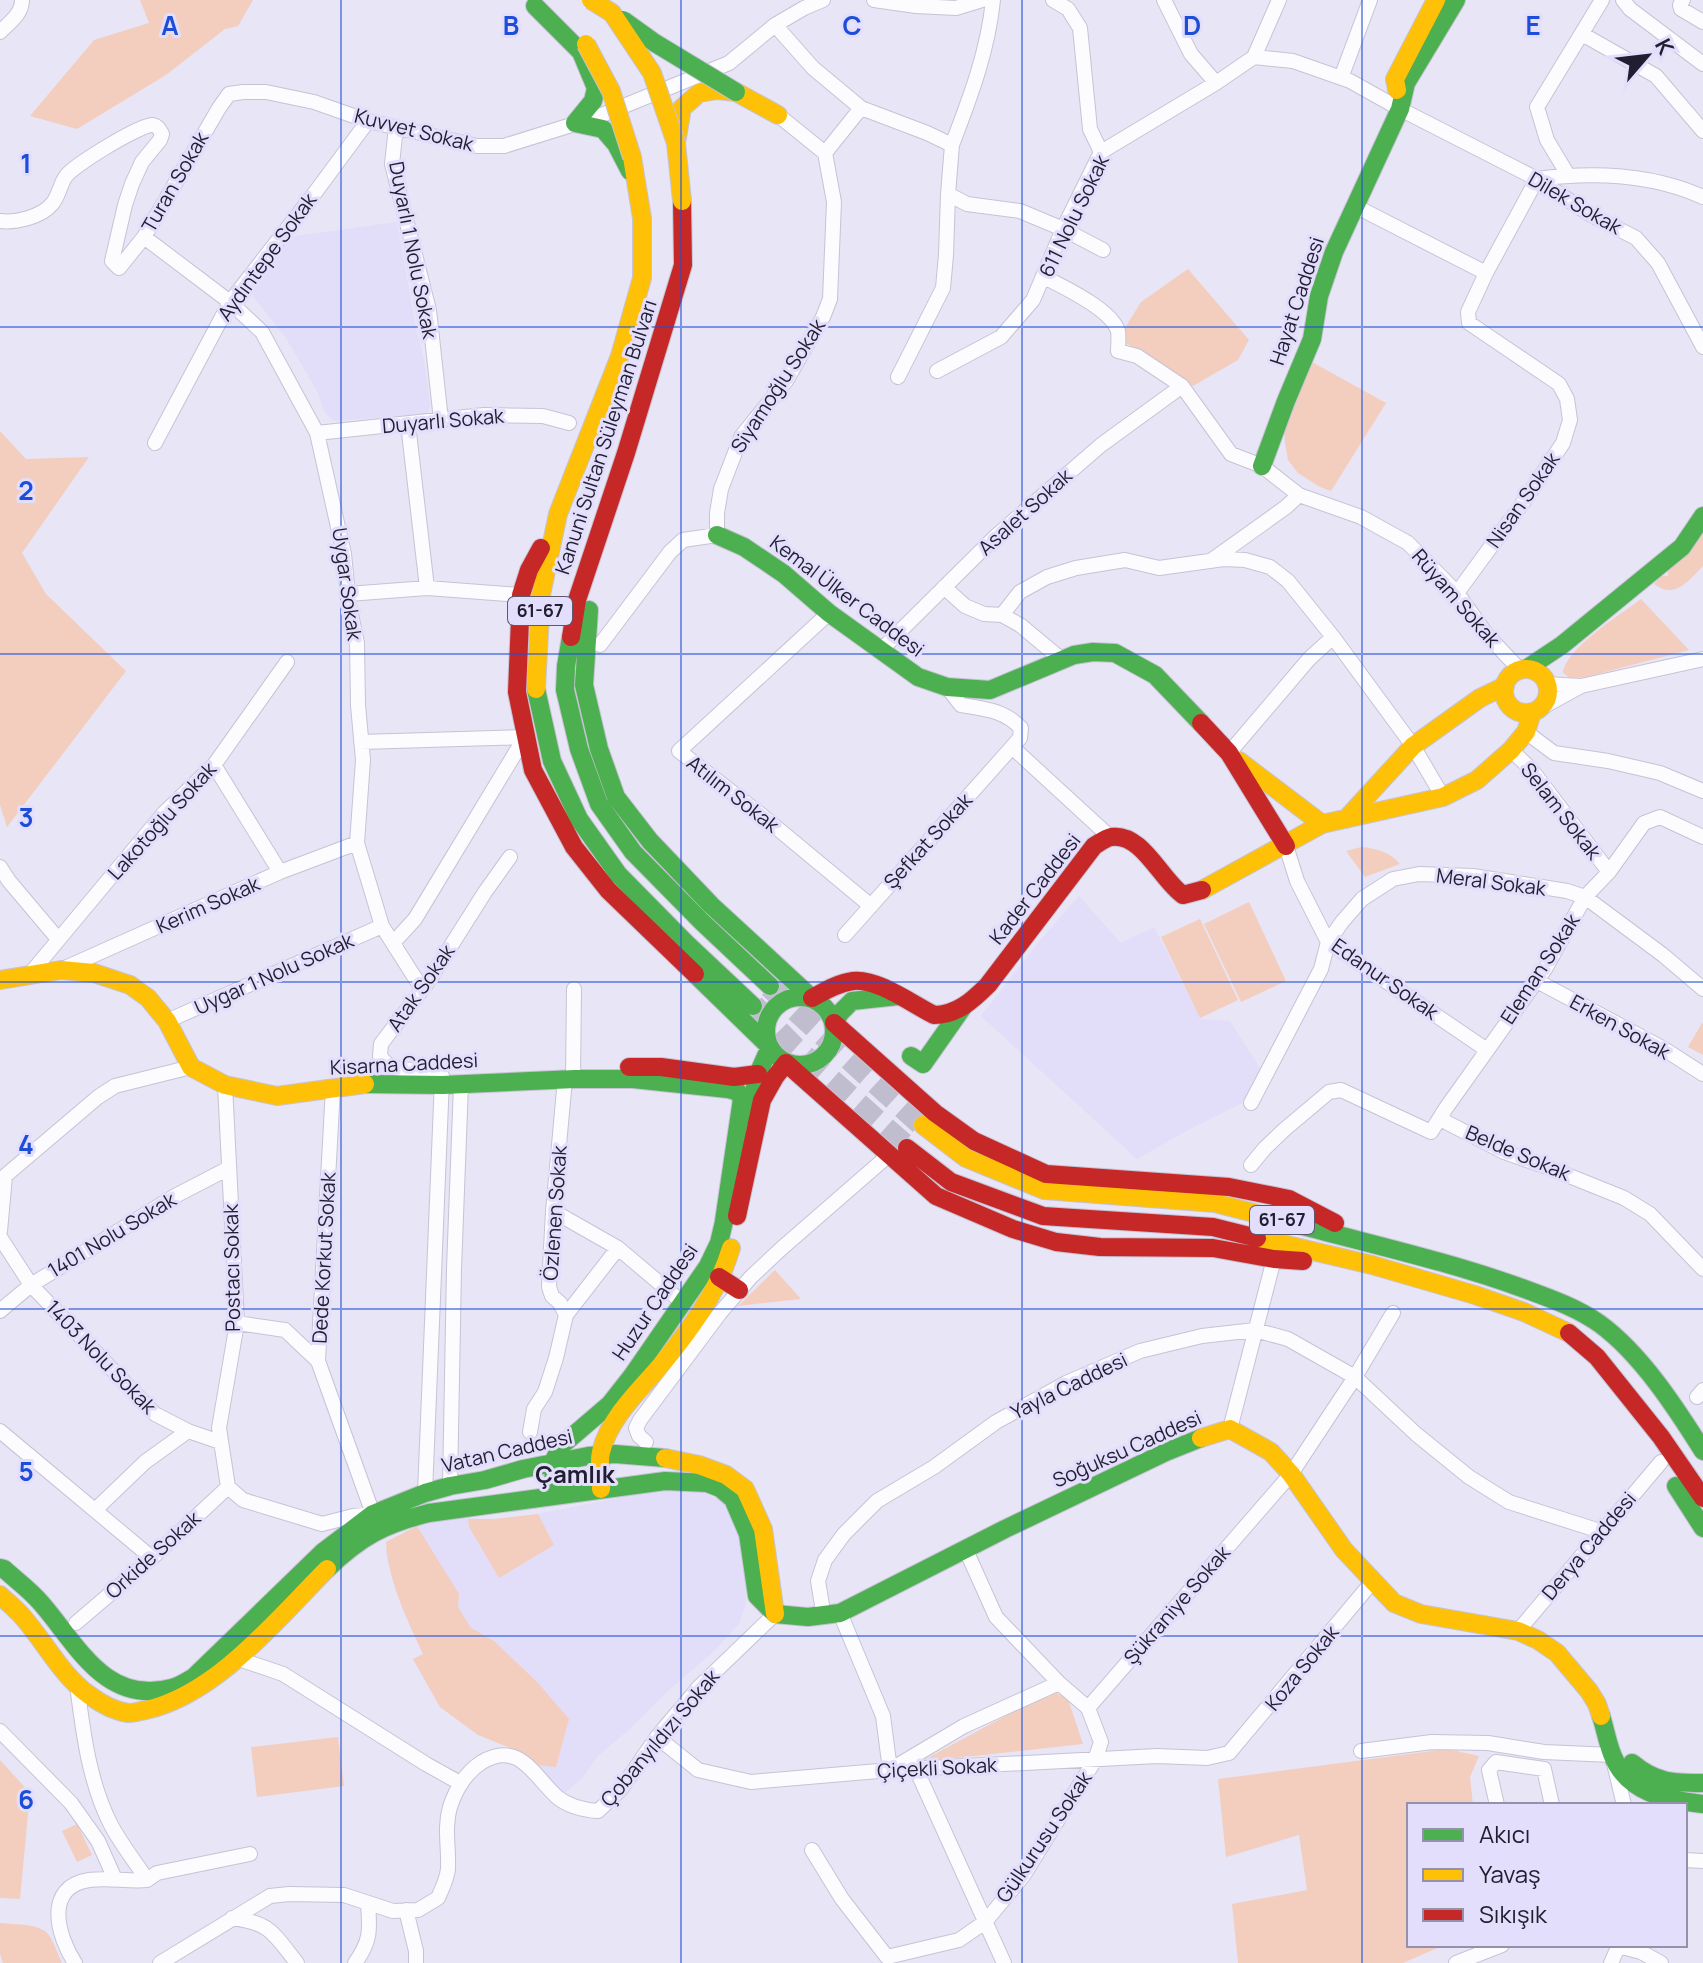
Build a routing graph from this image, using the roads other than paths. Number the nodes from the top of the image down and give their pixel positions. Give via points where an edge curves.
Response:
1 (22, 0) edge
2 (591, 0) edge
3 (823, 0) edge
4 (874, 0) edge
5 (982, 0) edge
6 (993, 0) edge
7 (1053, 0) edge
8 (1164, 0) edge
9 (1279, 0) edge
10 (1370, 0) edge
11 (1436, 0) edge
12 (1456, 0) edge
13 (1602, 0) edge
14 (1623, 0) edge
15 (1683, 0) edge
16 (527, 3) edge
17 (612, 13) junction
18 (1703, 22) edge
19 (775, 25) junction
20 (0, 32) edge
21 (1582, 34) junction
22 (1254, 57) junction
23 (1703, 64) edge
24 (1341, 78) junction
25 (1216, 83) junction
26 (736, 92) junction
27 (229, 94) joint
28 (861, 108) junction
29 (1400, 109) junction
30 (778, 115) joint
31 (368, 121) junction
32 (575, 123) junction
33 (396, 127) junction
34 (1703, 131) edge
35 (676, 143) junction
36 (952, 145) junction
37 (1101, 152) junction
38 (825, 153) junction
39 (1568, 175) junction
40 (1537, 179) junction
41 (636, 184) junction
42 (948, 194) junction
43 (1703, 197) edge
44 (1355, 206) junction
45 (0, 221) edge
46 (1063, 229) junction
47 (144, 237) junction
48 (1103, 250) dead end
49 (1486, 273) junction
50 (1044, 277) junction
51 (230, 302) junction
52 (1703, 347) edge
53 (937, 371) dead end
54 (898, 377) dead end
55 (1182, 386) junction
56 (441, 420) junction
57 (569, 423) dead end
58 (408, 424) junction
59 (317, 433) junction
60 (155, 443) dead end
61 (1262, 466) junction
62 (1299, 495) junction
63 (558, 514) junction
64 (1703, 516) edge
65 (601, 528) junction
66 (717, 535) junction
67 (1212, 561) junction
68 (944, 587) junction
69 (427, 588) junction
70 (1457, 593) junction
71 (348, 594) junction
72 (521, 595) junction
73 (829, 613) junction
74 (1002, 615) junction
75 (1333, 637) junction
76 (600, 645) dead end
77 (880, 651) junction
78 (1703, 659) edge
79 (1062, 660) junction
80 (287, 662) dead end
81 (1534, 674) junction
82 (1505, 686) junction
83 (1581, 686) junction
84 (947, 687) junction
85 (1536, 710) junction
86 (1526, 732) junction
87 (525, 737) junction
88 (361, 742) junction
89 (1413, 746) junction
90 (1012, 747) junction
91 (1511, 750) junction
92 (1229, 753) junction
93 (214, 765) junction
94 (1703, 791) edge
95 (1443, 797) junction
96 (1346, 819) junction
97 (1322, 824) junction
98 (1110, 837) junction
99 (1703, 837) edge
100 (357, 843) junction
101 (1286, 846) junction
102 (510, 857) dead end
103 (0, 867) edge
104 (280, 872) junction
105 (1609, 872) junction
106 (1585, 897) junction
107 (871, 906) junction
108 (382, 926) junction
109 (845, 935) dead end
110 (58, 939) junction
111 (1328, 942) junction
112 (393, 943) junction
113 (61, 970) junction
114 (30, 974) junction
115 (0, 980) edge
116 (1537, 981) junction
117 (770, 986) tunnel mouth
118 (422, 989) junction
119 (574, 989) dead end
120 (1703, 989) edge
121 (898, 996) junction
122 (812, 998) junction
123 (753, 1006) tunnel mouth
124 (963, 1007) junction
125 (167, 1021) junction
126 (834, 1023) junction
127 (770, 1047) junction
128 (1487, 1050) junction
129 (911, 1056) dead end
130 (786, 1063) junction
131 (191, 1067) junction
132 (758, 1074) junction
133 (1703, 1074) edge
134 (571, 1079) junction
135 (452, 1084) junction
136 (225, 1085) junction
137 (333, 1088) junction
138 (1251, 1103) dead end
139 (1440, 1119) junction
140 (923, 1125) tunnel mouth
141 (907, 1148) tunnel mouth
142 (882, 1161) dead end
143 (1251, 1165) dead end
144 (229, 1168) junction
145 (439, 1169) junction
146 (458, 1170) junction
147 (553, 1211) junction
148 (724, 1221) junction
149 (0, 1234) edge
150 (1372, 1242) junction
151 (618, 1248) junction
152 (1274, 1259) junction
153 (1702, 1264) edge
154 (1372, 1265) junction
155 (435, 1269) junction
156 (454, 1269) junction
157 (719, 1277) junction
158 (31, 1285) junction
159 (739, 1290) junction
160 (683, 1303) junction
161 (1507, 1306) junction
162 (0, 1311) edge
163 (1393, 1313) dead end
164 (566, 1315) junction
165 (237, 1323) junction
166 (1255, 1330) junction
167 (1632, 1352) junction
168 (318, 1361) junction
169 (1355, 1377) junction
170 (431, 1379) junction
171 (452, 1379) junction
172 (622, 1411) junction
173 (1230, 1429) junction
174 (0, 1431) edge
175 (188, 1431) junction
176 (530, 1432) dead end
177 (1703, 1432) edge
178 (220, 1442) junction
179 (642, 1449) junction
180 (1703, 1451) edge
181 (600, 1455) junction
182 (555, 1462) junction
183 (1661, 1462) junction
184 (1291, 1474) junction
185 (450, 1486) junction
186 (228, 1487) junction
187 (601, 1489) junction
188 (425, 1493) junction
189 (556, 1495) junction
190 (1703, 1498) edge
191 (95, 1510) junction
192 (373, 1514) junction
193 (1703, 1528) edge
194 (1600, 1531) junction
195 (965, 1548) junction
196 (152, 1558) junction
197 (0, 1568) edge
198 (1373, 1581) junction
199 (0, 1595) edge
200 (775, 1614) junction
201 (832, 1615) junction
202 (76, 1623) dead end
203 (1518, 1631) junction
204 (1557, 1653) junction
205 (236, 1658) junction
206 (1059, 1683) junction
207 (77, 1685) junction
208 (1088, 1708) junction
209 (0, 1731) edge
210 (657, 1737) junction
211 (1361, 1751) dead end
212 (1229, 1753) joint
213 (1612, 1755) junction
214 (1095, 1760) junction
215 (916, 1769) junction
216 (890, 1770) junction
217 (460, 1783) junction
218 (1703, 1783) edge
219 (1646, 1799) edge
220 (1497, 1803) edge
221 (1552, 1803) edge
222 (1624, 1803) edge
223 (1703, 1804) edge
224 (812, 1850) dead end
225 (250, 1854) dead end
226 (115, 1879) junction
227 (147, 1880) junction
228 (368, 1904) junction
229 (406, 1910) junction
230 (231, 1918) junction
231 (985, 1922) junction
232 (1497, 1947) edge
233 (1625, 1947) edge
234 (885, 1960) edge
235 (75, 1963) edge
236 (160, 1963) edge
237 (297, 1963) edge
238 (355, 1963) edge
239 (416, 1963) edge
240 (1004, 1963) edge
241 (1456, 1963) edge
242 (1661, 1963) edge

1 - 20 street via 18,15
2 - 17 street, Kanuni Sultan Süleyman Bulvarı / 61-67, bridge
3 - 19 street, Kuvvet Sokak
4 - 5 street via 956,8
6 - 36 street via 973,91
7 - 37 street via 1068,9 1080,28 1090,129
8 - 25 street via 1191,54
9 - 22 street, 611 Nolu Sokak
10 - 24 street
11 - 29 street, Hayat Caddesi via 1395,79
12 - 29 street, Hayat Caddesi via 1406,83
13 - 21 street
14 - 23 street
15 - 18 street via 1681,9
16 - 32 street, 61-67 via 581,52 596,88 593,101
16 - 41 street, Kanuni Sultan Süleyman Bulvarı / 61-67, bridge via 586,44 611,91
17 - 26 street, 61-67, bridge
17 - 35 street, Kanuni Sultan Süleyman Bulvarı / 61-67, bridge via 652,73
19 - 28 street via 813,68
19 - 32 street, Kuvvet Sokak via 729,63
21 - 34 street via 1656,76
21 - 39 street via 1537,107 1547,140
22 - 24 street, Dilek Sokak via 1293,61
22 - 25 street, 611 Nolu Sokak
24 - 29 street, Dilek Sokak
25 - 37 street, 611 Nolu Sokak
26 - 30 street, 61-67
26 - 35 street, 61-67, bridge via 699,93 682,108
27 - 31 street, Kuvvet Sokak via 266,92
27 - 47 street, Turan Sokak
28 - 36 street
28 - 38 street
29 - 40 street, Dilek Sokak
29 - 44 street, Hayat Caddesi
30 - 38 street
31 - 33 street, Kuvvet Sokak
31 - 51 street, Aydıntepe Sokak
32 - 33 street, Kuvvet Sokak via 504,146 477,146
32 - 41 street, 61-67 via 603,129
33 - 56 street, Duyarlı 1 Nolu Sokak via 392,164 429,310
35 - 65 street, Kanuni Sultan Süleyman Bulvarı / 61-67, bridge via 683,265
36 - 42 street
37 - 46 street, 611 Nolu Sokak
38 - 66 street, Siyamoğlu Sokak via 834,202 830,299 786,381 741,437 721,489
39 - 40 street
39 - 43 street via 1638,177
40 - 49 street, Nisan Sokak
40 - 52 street, Dilek Sokak via 1636,238 1658,263
41 - 63 street, Kanuni Sultan Süleyman Bulvarı / 61-67 via 642,278 620,356
42 - 46 street via 967,204 1020,211
42 - 54 street via 943,288
44 - 49 street
44 - 61 street, Hayat Caddesi via 1319,296 1312,339
45 - 47 street, Turan Sokak via 21,221 44,210 67,174 80,164 155,126 162,134 142,162 125,205 112,261 119,268
46 - 48 street
46 - 50 street, 611 Nolu Sokak
47 - 51 street, Uygar Sokak
49 - 70 street, Nisan Sokak via 1468,312 1469,323 1559,384 1570,420 1563,443
50 - 53 street, 611 Nolu Sokak via 1033,300 1001,337
50 - 55 street via 1096,306 1118,332 1118,351 1137,356
51 - 59 street, Uygar Sokak via 262,332
51 - 60 street, Aydıntepe Sokak
55 - 61 street, Rüyam Sokak via 1231,454
55 - 68 street, Asalet Sokak via 1101,445
56 - 57 street, Duyarlı Sokak via 515,415
56 - 58 street, Duyarlı Sokak
58 - 59 street, Duyarlı Sokak
58 - 69 street
59 - 71 street, Uygar Sokak
61 - 62 street, Rüyam Sokak
62 - 67 street
62 - 70 street, Rüyam Sokak via 1361,517 1408,543
63 - 72 street, 61-67
63 - 123 street, Kanuni Sultan Süleyman Bulvarı / 61-67 via 541,595 536,692 552,761 579,819 618,874
64 - 81 street via 1682,547
65 - 117 street, Kanuni Sultan Süleyman Bulvarı / 61-67 via 577,600 565,690 599,804 633,852
65 - 122 street, 61-67 via 584,685 616,797 701,895
66 - 73 street, Kemal Ülker Caddesi via 784,574
66 - 76 street via 676,546
67 - 74 street via 1159,568 1125,560 1076,568 1020,592
67 - 75 street via 1245,560 1270,567 1288,581
68 - 74 street via 965,606
68 - 77 street, Asalet Sokak
69 - 71 street
69 - 72 street
70 - 81 street, Rüyam Sokak via 1487,635
71 - 88 street, Uygar Sokak via 357,643
72 - 87 street, 61-67 via 517,692
73 - 77 street, Kemal Ülker Caddesi
73 - 107 street, Atılım Sokak via 679,751
74 - 79 street
75 - 89 street
75 - 92 street
77 - 84 street, Kemal Ülker Caddesi via 918,677
78 - 83 street
79 - 84 street, Kemal Ülker Caddesi via 990,690
79 - 92 street, Kemal Ülker Caddesi via 1115,653 1155,675
80 - 93 street, Lakotoğlu Sokak
81 - 82 street via 1513,673
81 - 83 street
81 - 85 street, Kader Caddesi via 1548,693
82 - 85 street via 1514,709
82 - 89 street
83 - 85 street
84 - 90 street via 961,705 1011,718 1021,728
85 - 86 street, Kader Caddesi
86 - 91 street, Kader Caddesi
86 - 94 street via 1554,753 1660,773
87 - 88 street
87 - 112 street via 415,919
87 - 127 street, 61-67 via 533,770 561,825 599,880
88 - 100 street, Uygar Sokak
89 - 95 street
89 - 96 street
90 - 98 street
90 - 107 street, Şefkat Sokak
91 - 95 street, Kader Caddesi via 1477,780
91 - 105 street, Selam Sokak
92 - 97 street
92 - 101 street, Kemal Ülker Caddesi
93 - 104 street
93 - 110 street, Lakotoğlu Sokak via 164,813
95 - 96 street, Kader Caddesi
96 - 97 street, Kader Caddesi
97 - 101 street, Kader Caddesi
98 - 101 street, Kader Caddesi via 1126,839 1143,850 1183,895 1208,888
98 - 124 street, Kader Caddesi via 1094,846 988,985
99 - 105 street, Eleman Sokak via 1660,817 1644,823
100 - 104 street, Kerim Sokak
100 - 108 street, Uygar Sokak
101 - 111 street, Edanur Sokak
102 - 118 street, Atak Sokak
103 - 110 street
104 - 113 street, Kerim Sokak
105 - 106 street, Eleman Sokak
106 - 111 street, Meral Sokak via 1473,876 1419,874 1393,879 1362,899
106 - 116 street, Eleman Sokak
106 - 120 street
107 - 109 street, Şefkat Sokak
108 - 112 street, Uygar Sokak
108 - 125 street, Uygar 1 Nolu Sokak
110 - 114 street, Lakotoğlu Sokak
111 - 128 street, Edanur Sokak
111 - 138 street, Meral Sokak via 1321,969
112 - 118 street, Uygar Sokak
113 - 114 street
113 - 125 street via 94,973 130,985
114 - 115 street
116 - 128 street, Eleman Sokak
116 - 133 street, Erken Sokak
118 - 135 street, Atak Sokak via 381,1044 380,1056 398,1070 437,1073
119 - 134 street, Özlenen Sokak
121 - 122 street via 883,986 854,981
121 - 124 street via 939,1016
121 - 126 street via 852,1001
122 - 126 street, 61-67
122 - 127 street via 800,996 778,1004 766,1024
124 - 129 street, Kader Caddesi via 923,1064
125 - 131 street
126 - 130 street via 827,1054 808,1065
126 - 150 street, 61-67 via 974,1141 1046,1174 1229,1187 1289,1199
127 - 130 street, 61-67
127 - 132 street, Huzur Caddesi
128 - 139 street, Eleman Sokak
130 - 152 street, 61-67 via 936,1196 1013,1229 1056,1242 1213,1248
130 - 157 street, Huzur Caddesi via 762,1100 729,1254
131 - 136 street, Kisarna Caddesi
131 - 149 street via 115,1086 5,1176
132 - 134 street via 722,1077 627,1067
132 - 148 street, Huzur Caddesi
134 - 135 street, Kisarna Caddesi
134 - 147 street, Özlenen Sokak
134 - 148 street via 633,1079 738,1092 742,1099
135 - 137 street, Kisarna Caddesi
135 - 145 street
135 - 146 street
136 - 137 street, Kisarna Caddesi via 277,1096
136 - 144 street, Postacı Sokak
137 - 168 street, Dede Korkut Sokak
139 - 143 street, Belde Sokak via 1431,1132 1341,1090 1329,1092
139 - 153 street, Belde Sokak via 1504,1152 1624,1198 1650,1214
140 - 150 street, 61-67 via 966,1158 1044,1190 1215,1203
141 - 154 street, 61-67 via 951,1182 1043,1216 1213,1227
142 - 159 street
144 - 158 street, 1401 Nolu Sokak
144 - 165 street, Postacı Sokak
145 - 146 street
145 - 155 street
146 - 156 street
147 - 151 street
147 - 164 street, Özlenen Sokak via 549,1287
148 - 160 street, Huzur Caddesi via 708,1266
149 - 158 street, 1403 Nolu Sokak
150 - 167 street, 61-67 via 1478,1272 1570,1306
151 - 160 street
151 - 164 street
152 - 154 street, 61-67
152 - 166 street
154 - 161 street, 61-67
155 - 156 street
155 - 170 street
156 - 171 street
157 - 159 street
157 - 172 street, Huzur Caddesi via 673,1351
158 - 162 street, 1401 Nolu Sokak
158 - 175 street, 1403 Nolu Sokak via 155,1414
159 - 179 street via 643,1414 636,1428
160 - 182 street, Huzur Caddesi via 610,1404 561,1446
161 - 183 street, 61-67 via 1589,1364
161 - 190 street, 61-67 via 1571,1334 1597,1357
163 - 169 street, Şükraniye Sokak
164 - 176 street
165 - 168 street via 285,1330
165 - 178 street, Postacı Sokak
166 - 169 street, Yayla Caddesi via 1288,1339
166 - 173 street
166 - 201 street, Yayla Caddesi via 1140,1351 1066,1383 877,1501 825,1560 818,1581
167 - 177 street, 61-67
167 - 180 street, 61-67
168 - 192 street, Dede Korkut Sokak
169 - 184 street, Şükraniye Sokak
169 - 194 street, Yayla Caddesi via 1469,1477 1509,1502
170 - 171 street
170 - 188 street
171 - 185 street
172 - 179 street via 627,1435
172 - 181 street, Huzur Caddesi
173 - 184 street, Soğuksu Caddesi via 1271,1452
173 - 195 street, Soğuksu Caddesi
174 - 191 street
175 - 178 street, 1403 Nolu Sokak
175 - 191 street via 145,1462
178 - 186 street, Postacı Sokak
179 - 181 street, Vatan Caddesi
179 - 200 street, Vatan Caddesi via 726,1475 745,1489 763,1529
181 - 182 street, Vatan Caddesi
181 - 187 street
182 - 185 street, Vatan Caddesi
182 - 189 street
183 - 193 street, 61-67
183 - 194 street, Derya Caddesi
184 - 198 street, Soğuksu Caddesi via 1344,1550
184 - 208 street, Şükraniye Sokak
185 - 188 street, Vatan Caddesi
186 - 192 street via 243,1500 322,1524
186 - 196 street, Orkide Sokak
187 - 189 street
187 - 200 street via 665,1481 720,1488 733,1499 748,1534 757,1596
188 - 192 street, Vatan Caddesi
189 - 205 street via 415,1516 368,1536
191 - 196 street
192 - 197 street, Vatan Caddesi via 323,1552 194,1677 173,1688 130,1690 108,1679 86,1662 40,1602
194 - 203 street, Derya Caddesi
195 - 201 street, Soğuksu Caddesi
195 - 206 street via 996,1617
196 - 202 street, Orkide Sokak
198 - 203 street, Soğuksu Caddesi via 1394,1603 1421,1614
198 - 212 street, Koza Sokak
199 - 207 street
200 - 201 street, Soğuksu Caddesi
200 - 210 street, Çobanyıldızı Sokak via 699,1687
201 - 216 street, Yayla Caddesi via 883,1716
203 - 204 street, Soğuksu Caddesi
204 - 213 street, Soğuksu Caddesi via 1597,1704
204 - 218 street via 1599,1693 1631,1763 1667,1783
205 - 207 street via 165,1706 130,1714
205 - 217 street via 283,1674
206 - 208 street
206 - 216 street via 964,1726
207 - 227 street via 96,1787 110,1823
208 - 214 street, Gülkurusu Sokak via 1101,1742
209 - 226 street via 71,1803 98,1841
210 - 216 street, Çiçekli Sokak via 698,1770 751,1782
210 - 217 street, Çobanyıldızı Sokak via 621,1789 598,1811 559,1798 512,1755 493,1756
211 - 213 street via 1432,1742
212 - 214 street, Çiçekli Sokak
213 - 219 street
213 - 222 street
214 - 215 street, Çiçekli Sokak
214 - 231 street, Gülkurusu Sokak via 1023,1876
215 - 216 street, Çiçekli Sokak
215 - 231 street
217 - 229 street via 450,1808 448,1872 438,1898 418,1910
219 - 223 street
220 - 221 street via 1489,1770 1496,1762 1544,1769
224 - 234 street, Gülkurusu Sokak
225 - 227 street via 157,1873
226 - 227 street
226 - 235 street via 75,1885 60,1904 59,1931
228 - 229 street
228 - 230 street via 344,1895 289,1894 270,1896
228 - 238 street via 371,1931
229 - 239 street
230 - 236 street
230 - 237 street via 268,1928
231 - 234 street, Gülkurusu Sokak via 959,1940
231 - 240 street
232 - 241 street
233 - 242 street

